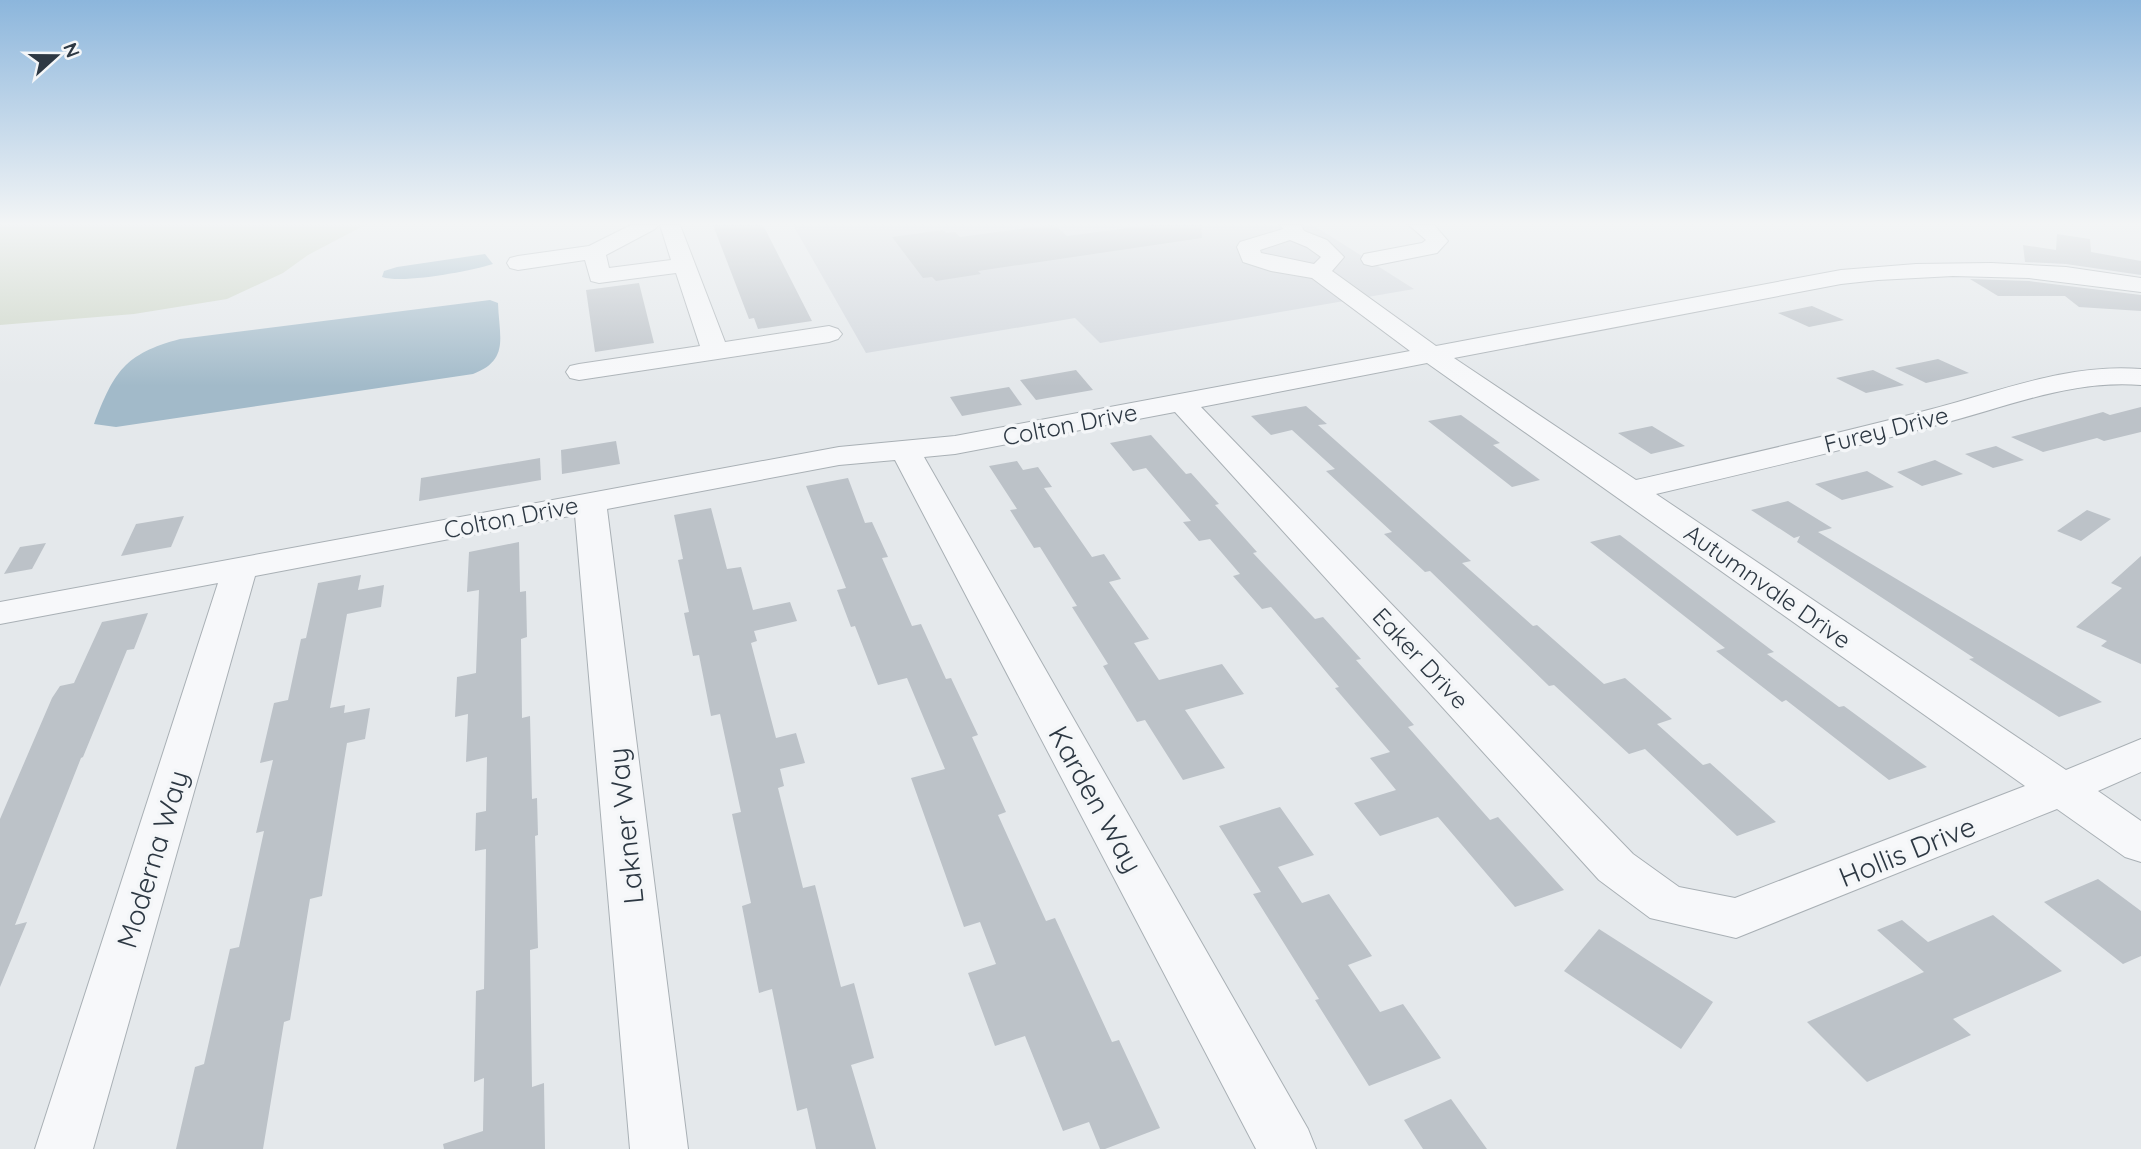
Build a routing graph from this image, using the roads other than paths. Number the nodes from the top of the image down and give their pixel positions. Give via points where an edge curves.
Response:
1 (690, 279) edge
2 (1328, 279) edge
3 (1832, 279) edge
4 (2083, 279) edge
5 (2141, 285) edge
6 (829, 334) dead end
7 (715, 351) junction
8 (1419, 357) junction
9 (579, 372) dead end
10 (2141, 377) edge
11 (1182, 403) junction
12 (905, 450) junction
13 (1631, 491) junction
14 (590, 503) junction
15 (240, 568) junction
16 (0, 613) edge
17 (2141, 754) edge
18 (2063, 789) junction
19 (2141, 844) edge
20 (1667, 904) joint
21 (64, 1149) edge
22 (659, 1149) edge
23 (1287, 1149) edge

1 - 7 street
2 - 8 street via 1395,329
3 - 8 street, Colton Drive
4 - 5 street, Colton Drive
6 - 7 street
7 - 9 street
8 - 11 street, Colton Drive
8 - 13 street, Autumnvale Drive
10 - 13 street, Furey Drive via 2120,373 2083,378
11 - 12 street, Colton Drive
11 - 20 street, Eaker Drive via 1616,867
12 - 14 street, Colton Drive via 839,456
12 - 23 street, Karden Way
13 - 18 street, Autumnvale Drive
14 - 15 street, Colton Drive
14 - 22 street, Lakner Way
15 - 16 street, Colton Drive
15 - 21 street, Moderna Way
17 - 18 street, Hollis Drive
18 - 19 street, Autumnvale Drive
18 - 20 street, Hollis Drive via 1736,918

